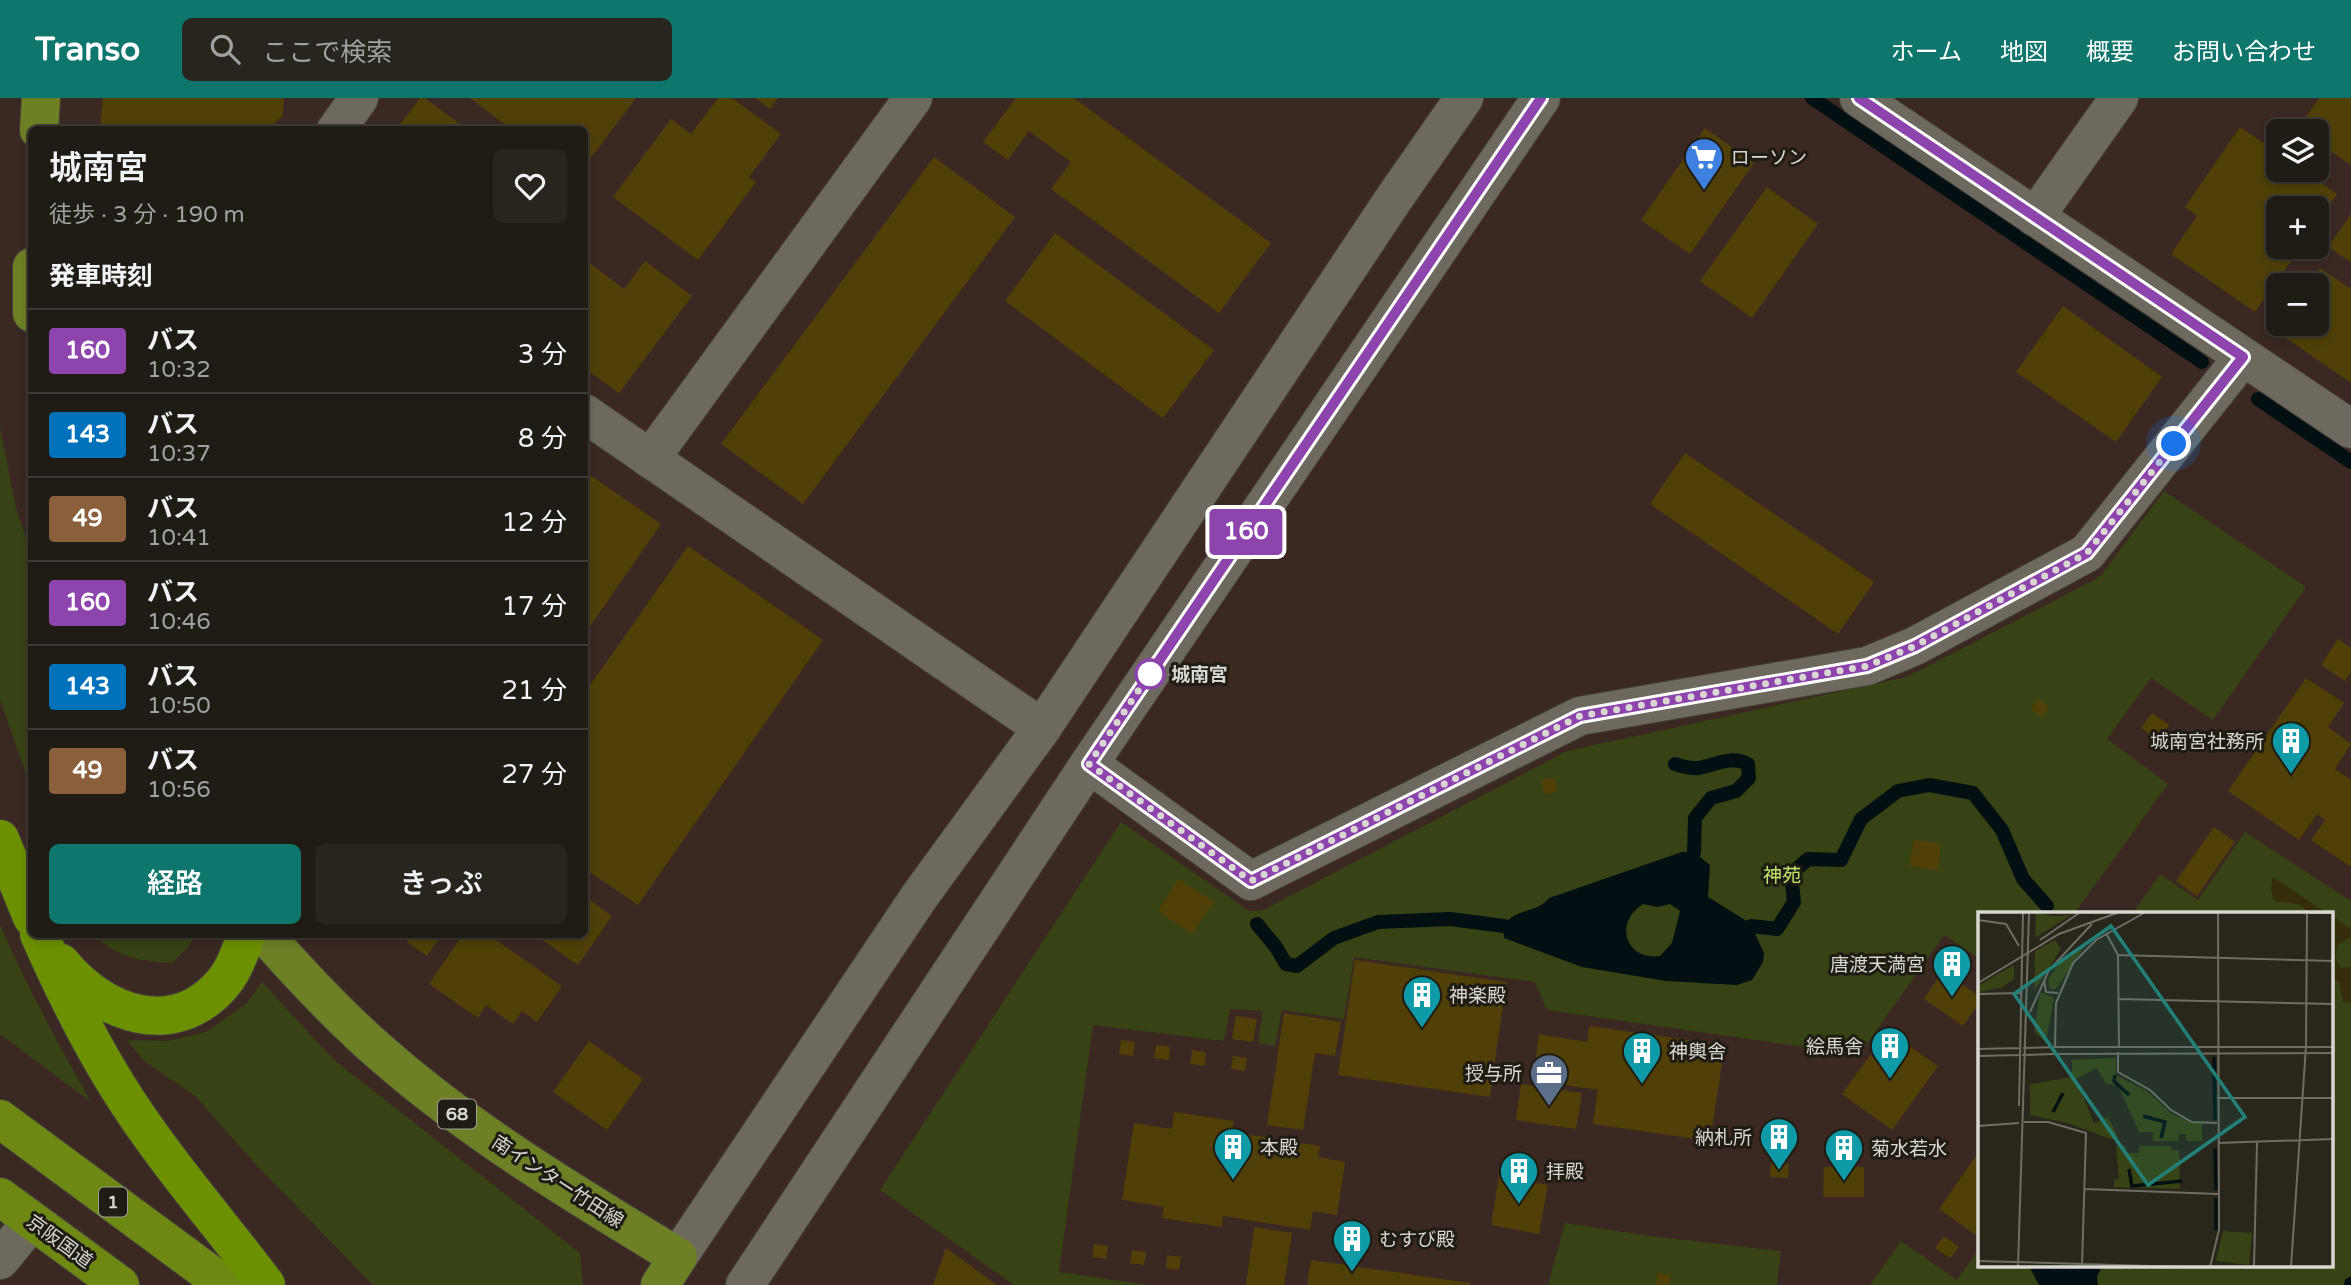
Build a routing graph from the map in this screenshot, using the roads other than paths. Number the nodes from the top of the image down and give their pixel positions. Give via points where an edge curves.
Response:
1 (41, 98) edge
2 (359, 98) edge
3 (913, 98) edge
4 (1464, 98) edge
5 (1541, 98) edge
6 (1859, 98) edge
7 (2119, 98) edge
8 (39, 126) edge
9 (339, 126) edge
10 (2035, 217) junction
11 (2243, 357) junction
12 (588, 416) edge
13 (2351, 429) edge
14 (650, 459) junction
15 (1042, 728) junction
16 (1089, 764) junction
17 (0, 839) edge
18 (28, 907) edge
19 (41, 938) edge
20 (43, 938) edge
21 (245, 938) edge
22 (268, 938) edge
23 (0, 1119) edge
24 (0, 1197) edge
25 (32, 1220) junction
26 (0, 1260) edge
27 (669, 1271) edge
28 (120, 1285) edge
29 (225, 1285) edge
30 (266, 1285) edge
31 (745, 1285) edge

1 - 8 main road
2 - 9 street
3 - 14 street
4 - 15 street
5 - 16 street
6 - 10 street
7 - 10 street
10 - 11 street
11 - 13 street
11 - 16 street via 2087,553 1915,646 1867,666 1580,716 1251,881
12 - 14 street
14 - 15 street
15 - 27 street via 919,897
16 - 31 street
17 - 18 highway
19 - 30 highway via 118,1088
20 - 21 highway via 68,972 89,991 115,1008 143,1016 171,1015 199,1005 223,982
22 - 27 main road, 南インター竹田線 / 68 via 317,994 388,1060
23 - 29 highway, 1
24 - 25 highway, 京阪国道
25 - 26 street
25 - 28 highway, 京阪国道

